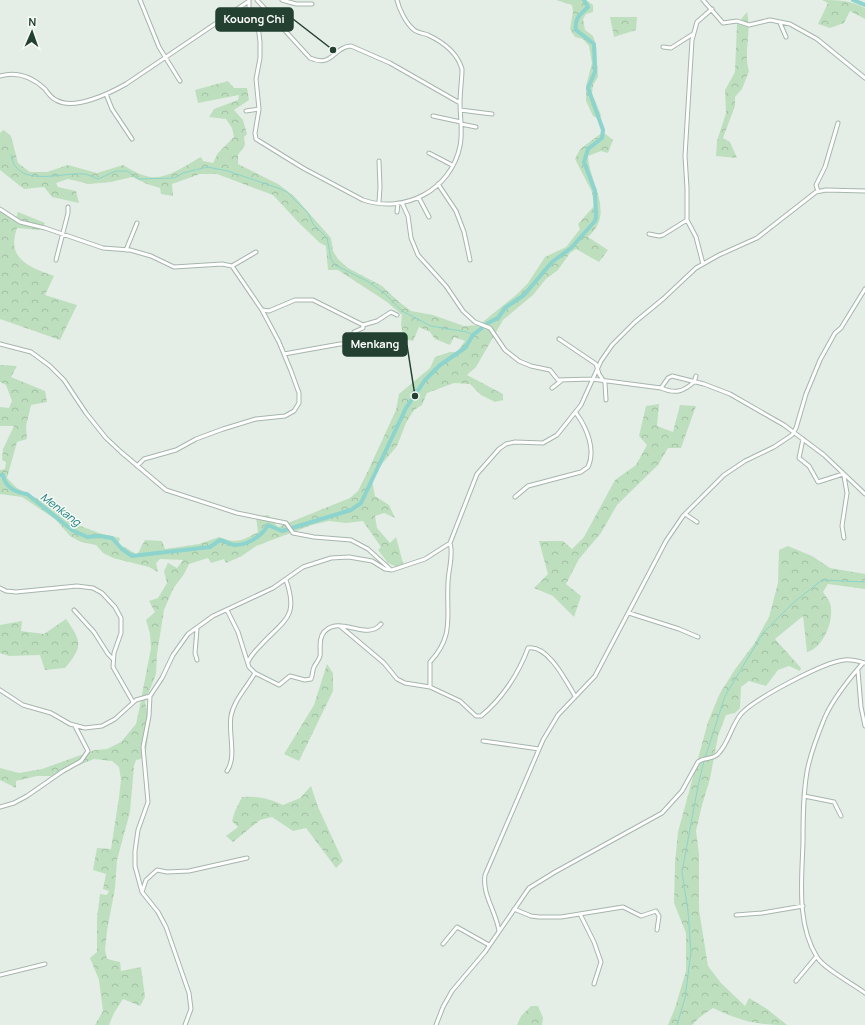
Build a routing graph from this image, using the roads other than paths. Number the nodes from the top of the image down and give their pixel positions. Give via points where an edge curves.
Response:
1 (140, 0) edge
2 (250, 0) edge
3 (257, 0) edge
4 (282, 0) edge
5 (397, 0) edge
6 (703, 0) edge
7 (312, 4) dead end
8 (712, 9) junction
9 (780, 23) junction
10 (693, 34) junction
11 (786, 37) dead end
12 (663, 47) dead end
13 (164, 57) junction
14 (0, 76) edge
15 (865, 78) edge
16 (431, 80) dead end
17 (180, 81) dead end
18 (430, 86) junction
19 (106, 94) junction
20 (460, 103) junction
21 (259, 109) junction
22 (460, 110) junction
23 (246, 111) dead end
24 (492, 114) dead end
25 (433, 116) dead end
26 (461, 123) junction
27 (838, 123) dead end
28 (476, 127) dead end
29 (132, 139) dead end
30 (429, 153) dead end
31 (379, 161) dead end
32 (452, 165) junction
33 (438, 184) junction
34 (818, 191) junction
35 (865, 191) edge
36 (419, 198) junction
37 (379, 202) junction
38 (398, 203) junction
39 (402, 203) junction
40 (68, 207) dead end
41 (0, 209) edge
42 (397, 212) dead end
43 (429, 217) dead end
44 (687, 220) junction
45 (137, 223) dead end
46 (62, 234) junction
47 (649, 234) dead end
48 (126, 250) junction
49 (256, 252) dead end
50 (56, 260) dead end
51 (470, 260) dead end
52 (703, 264) junction
53 (232, 266) junction
54 (865, 289) edge
55 (262, 310) junction
56 (397, 315) dead end
57 (363, 325) junction
58 (559, 339) dead end
59 (0, 344) edge
60 (284, 354) junction
61 (598, 366) junction
62 (696, 376) dead end
63 (592, 379) junction
64 (562, 380) junction
65 (604, 381) junction
66 (694, 382) junction
67 (552, 388) dead end
68 (661, 388) junction
69 (606, 400) dead end
70 (576, 413) junction
71 (795, 432) junction
72 (803, 439) junction
73 (138, 466) junction
74 (843, 475) junction
75 (865, 494) edge
76 (515, 497) dead end
77 (685, 514) junction
78 (697, 522) dead end
79 (844, 538) dead end
80 (450, 543) junction
81 (392, 570) junction
82 (286, 580) junction
83 (0, 588) edge
84 (74, 610) dead end
85 (227, 610) junction
86 (629, 613) junction
87 (381, 624) dead end
88 (340, 626) junction
89 (197, 629) junction
90 (698, 637) dead end
91 (114, 659) junction
92 (197, 660) dead end
93 (248, 662) junction
94 (864, 663) edge
95 (858, 670) junction
96 (255, 673) junction
97 (430, 687) junction
98 (0, 690) edge
99 (150, 696) junction
100 (575, 696) junction
101 (133, 702) junction
102 (75, 726) junction
103 (865, 726) edge
104 (483, 741) dead end
105 (539, 749) junction
106 (227, 771) dead end
107 (804, 796) junction
108 (0, 807) edge
109 (841, 816) dead end
110 (247, 858) dead end
111 (142, 892) junction
112 (803, 906) junction
113 (514, 909) junction
114 (580, 914) junction
115 (736, 915) dead end
116 (657, 930) dead end
117 (499, 931) junction
118 (443, 944) dead end
119 (489, 945) junction
120 (816, 957) junction
121 (45, 964) dead end
122 (0, 975) edge
123 (796, 980) dead end
124 (594, 984) dead end
125 (865, 993) edge
126 (186, 1025) edge
127 (436, 1025) edge

1 - 13 street
2 - 13 street
2 - 21 street via 249,7 257,22 260,36 260,58 256,79
3 - 18 street via 310,58 318,61 328,60 350,46 390,63
4 - 7 street via 296,4
5 - 20 street via 401,12 412,28 444,45 457,58 462,69
6 - 8 street
8 - 9 street via 723,23 737,21 749,25 764,20
8 - 10 street via 697,22
9 - 11 street
9 - 15 street via 790,24 809,34
10 - 12 street via 671,48
10 - 44 street via 685,156
13 - 17 street
13 - 19 street via 126,84
14 - 19 street via 14,73 23,75 62,103 75,103
16 - 18 street
18 - 20 street
19 - 29 street via 112,109
20 - 22 street
21 - 23 street
21 - 37 street via 255,133 261,144 347,193 367,202
22 - 24 street
22 - 26 street
25 - 26 street
26 - 28 street
26 - 32 street via 460,145
27 - 34 street via 825,167 816,185
30 - 32 street
31 - 37 street
32 - 33 street
33 - 36 street
33 - 51 street via 456,211
34 - 35 street
34 - 52 street via 757,238
36 - 39 street
36 - 43 street
37 - 38 street
38 - 39 street
38 - 42 street
39 - 64 street via 408,216 411,238 421,258 446,286 463,312 494,333 505,350 519,361 550,370 556,379
40 - 46 street
41 - 46 street via 20,222
44 - 47 street via 661,236
44 - 52 street via 696,237
45 - 48 street
46 - 48 street via 108,249
46 - 50 street
48 - 53 street via 151,256 176,268
49 - 53 street
52 - 61 street via 629,328 612,345
53 - 55 street
54 - 71 street via 820,360
55 - 57 street via 269,311 295,300 313,300
55 - 60 street
56 - 57 street via 391,312
57 - 60 street via 363,328 354,332 354,344
58 - 61 street
59 - 73 street via 31,352 54,370 68,385 98,429
60 - 73 street via 300,398 297,407 290,414 256,419 223,429 176,450 144,459
61 - 63 street
61 - 65 street via 599,374
62 - 66 street
63 - 64 street
63 - 65 street
63 - 70 street
64 - 67 street
65 - 68 street
65 - 69 street
66 - 68 street via 680,392
66 - 68 street via 670,376
66 - 71 street via 730,394
70 - 76 street via 589,441 590,456 587,468 581,472 528,486
70 - 80 street via 552,439 537,443 515,442 499,449 477,474
71 - 72 street
71 - 77 street via 781,444 745,460 732,469
72 - 74 street
72 - 74 street via 799,458 809,466 818,482
73 - 81 street via 173,493 237,513 286,523 293,533 345,539 368,549
74 - 75 street
74 - 79 street via 847,493 842,526
77 - 78 street
77 - 86 street via 659,553
80 - 81 street via 425,559
80 - 97 street via 447,629 439,652 430,662
81 - 82 street via 364,559 340,557 303,567
82 - 85 street
82 - 93 street via 292,601 290,612
83 - 91 street via 16,592 81,586 98,591 111,602 121,618 121,633
84 - 91 street
85 - 89 street via 213,616
85 - 93 street
86 - 90 street
86 - 100 street via 595,676
87 - 88 street via 373,630 363,631 350,626
88 - 96 street via 333,627 323,634 320,656 310,680 290,676 278,685
88 - 97 street via 384,663 397,679 405,683
89 - 92 street
89 - 99 street via 184,639
91 - 101 street via 114,673
93 - 96 street
94 - 95 street
94 - 113 street via 845,660 828,665 805,675 745,710 720,751 714,757 698,762 682,791 665,811 538,882 527,891
95 - 103 street
95 - 107 street via 825,717 809,763
96 - 106 street via 231,714 229,735 232,763
97 - 100 street via 454,698 476,716 481,716 506,689 522,664 528,648 532,648 540,650 548,657 563,675
98 - 102 street via 23,705 51,713
99 - 101 street
99 - 111 street via 143,747 148,802 140,820 135,851 135,866
100 - 105 street via 552,723
101 - 102 street via 115,719 102,726
102 - 108 street via 88,751 84,758 28,796
104 - 105 street
105 - 117 street via 485,875 485,892
107 - 109 street via 834,802
107 - 112 street via 800,890
110 - 111 street via 189,871 157,870 146,880
111 - 126 street via 166,927 190,993 191,1009
112 - 115 street
112 - 120 street via 806,932
113 - 114 street via 531,916 549,918
113 - 117 street
114 - 116 street via 623,907 642,916 656,911 659,916
114 - 124 street via 601,962
117 - 119 street
118 - 119 street via 457,927
119 - 127 street via 452,991
120 - 123 street
120 - 125 street via 825,967
121 - 122 street

